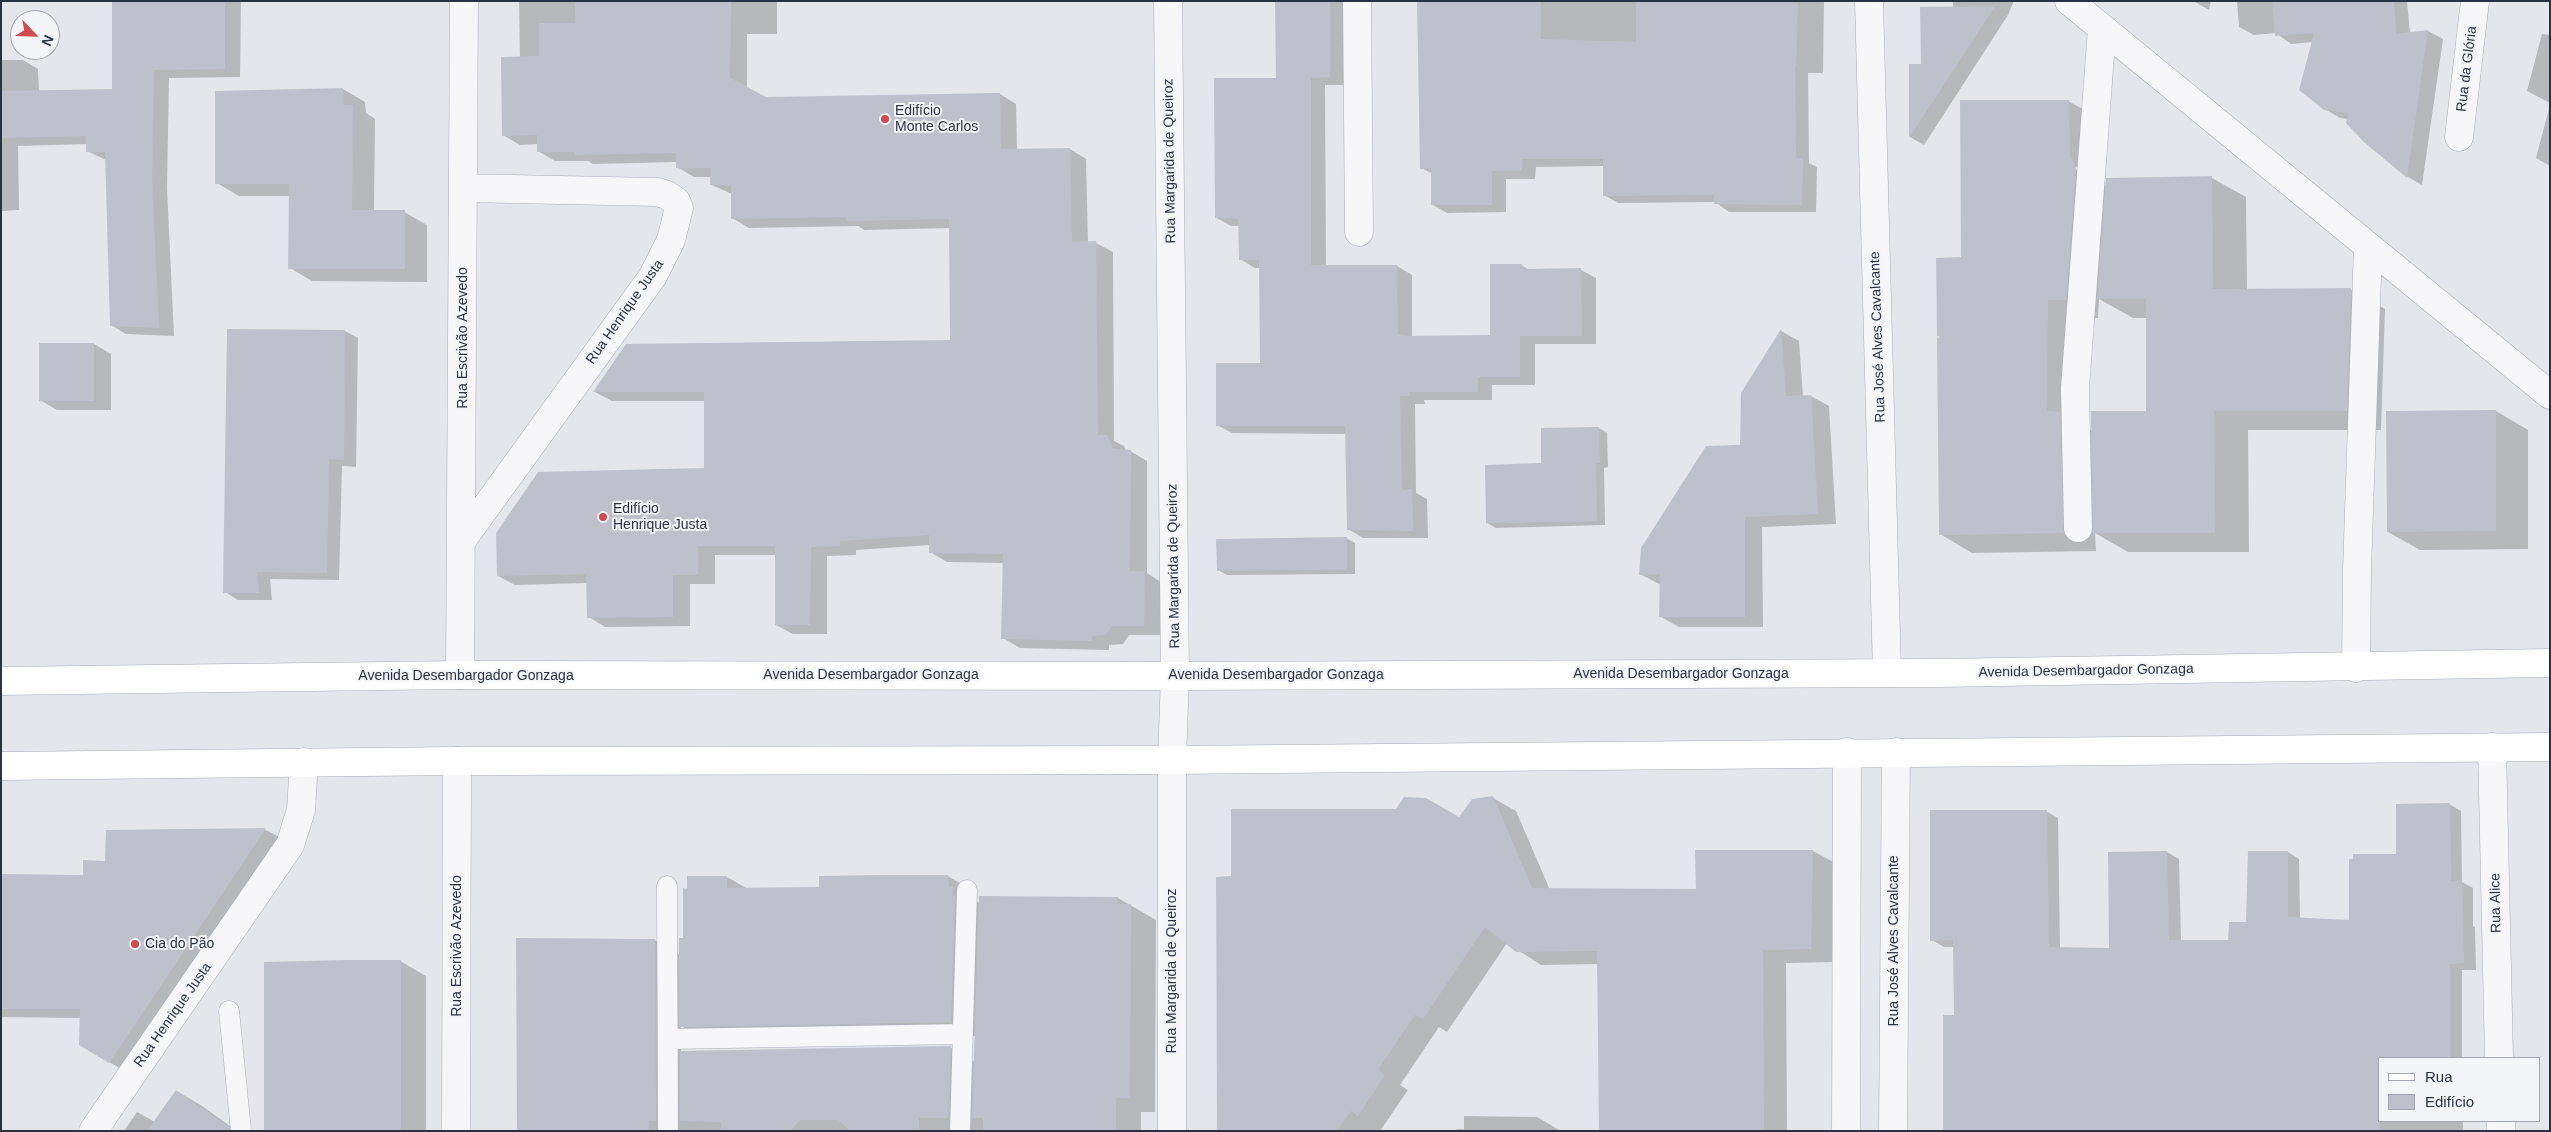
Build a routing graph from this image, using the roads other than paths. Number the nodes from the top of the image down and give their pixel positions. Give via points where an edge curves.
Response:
1 (464, 1) edge
2 (1168, 1) edge
3 (1357, 1) edge
4 (1869, 1) edge
5 (2069, 1) edge
6 (2475, 1) edge
7 (2102, 29) junction
8 (2459, 136) dead end
9 (463, 188) junction
10 (1359, 232) dead end
11 (2368, 246) junction
12 (2550, 395) edge
13 (2078, 528) dead end
14 (462, 540) junction
15 (2550, 663) edge
16 (2356, 668) junction
17 (1887, 673) junction
18 (460, 675) junction
19 (1175, 676) junction
20 (1, 681) edge
21 (2492, 747) junction
22 (2550, 747) edge
23 (1847, 752) junction
24 (1896, 752) junction
25 (457, 760) junction
26 (1172, 760) junction
27 (304, 762) junction
28 (1, 766) edge
29 (667, 886) dead end
30 (967, 890) dead end
31 (229, 1011) dead end
32 (963, 1034) junction
33 (668, 1039) junction
34 (2499, 1057) edge
35 (93, 1131) edge
36 (241, 1131) edge
37 (456, 1131) edge
38 (668, 1131) edge
39 (960, 1131) edge
40 (1172, 1131) edge
41 (1846, 1131) edge
42 (1893, 1131) edge

1 - 9 street, Rua Escrivão Azevedo
2 - 19 street, Rua Margarida de Queiroz
3 - 10 street
4 - 17 street, Rua José Alves Cavalcante
5 - 7 street
6 - 8 street, Rua da Glória
7 - 11 street
7 - 13 street via 2075,388
9 - 14 street, Rua Escrivão Azevedo
9 - 14 street, Rua Henrique Justa via 656,192 676,201 679,208 671,240 653,276
11 - 12 street
11 - 16 street
14 - 18 street, Rua Escrivão Azevedo
15 - 16 main road, Avenida Desembargador Gonzaga
16 - 17 main road, Avenida Desembargador Gonzaga
17 - 19 main road, Avenida Desembargador Gonzaga
18 - 19 main road, Avenida Desembargador Gonzaga
18 - 20 main road, Avenida Desembargador Gonzaga
19 - 26 street, Rua Margarida de Queiroz
21 - 22 main road
21 - 24 main road
21 - 34 street, Rua Alice
23 - 24 main road
23 - 26 main road
23 - 41 street
24 - 42 street, Rua José Alves Cavalcante
25 - 26 main road
25 - 27 main road
25 - 37 street, Rua Escrivão Azevedo
26 - 40 street, Rua Margarida de Queiroz
27 - 28 main road
27 - 35 street, Rua Henrique Justa via 301,810 290,845
29 - 33 lane
30 - 32 lane
31 - 36 lane
32 - 33 lane
32 - 39 lane
33 - 38 lane

